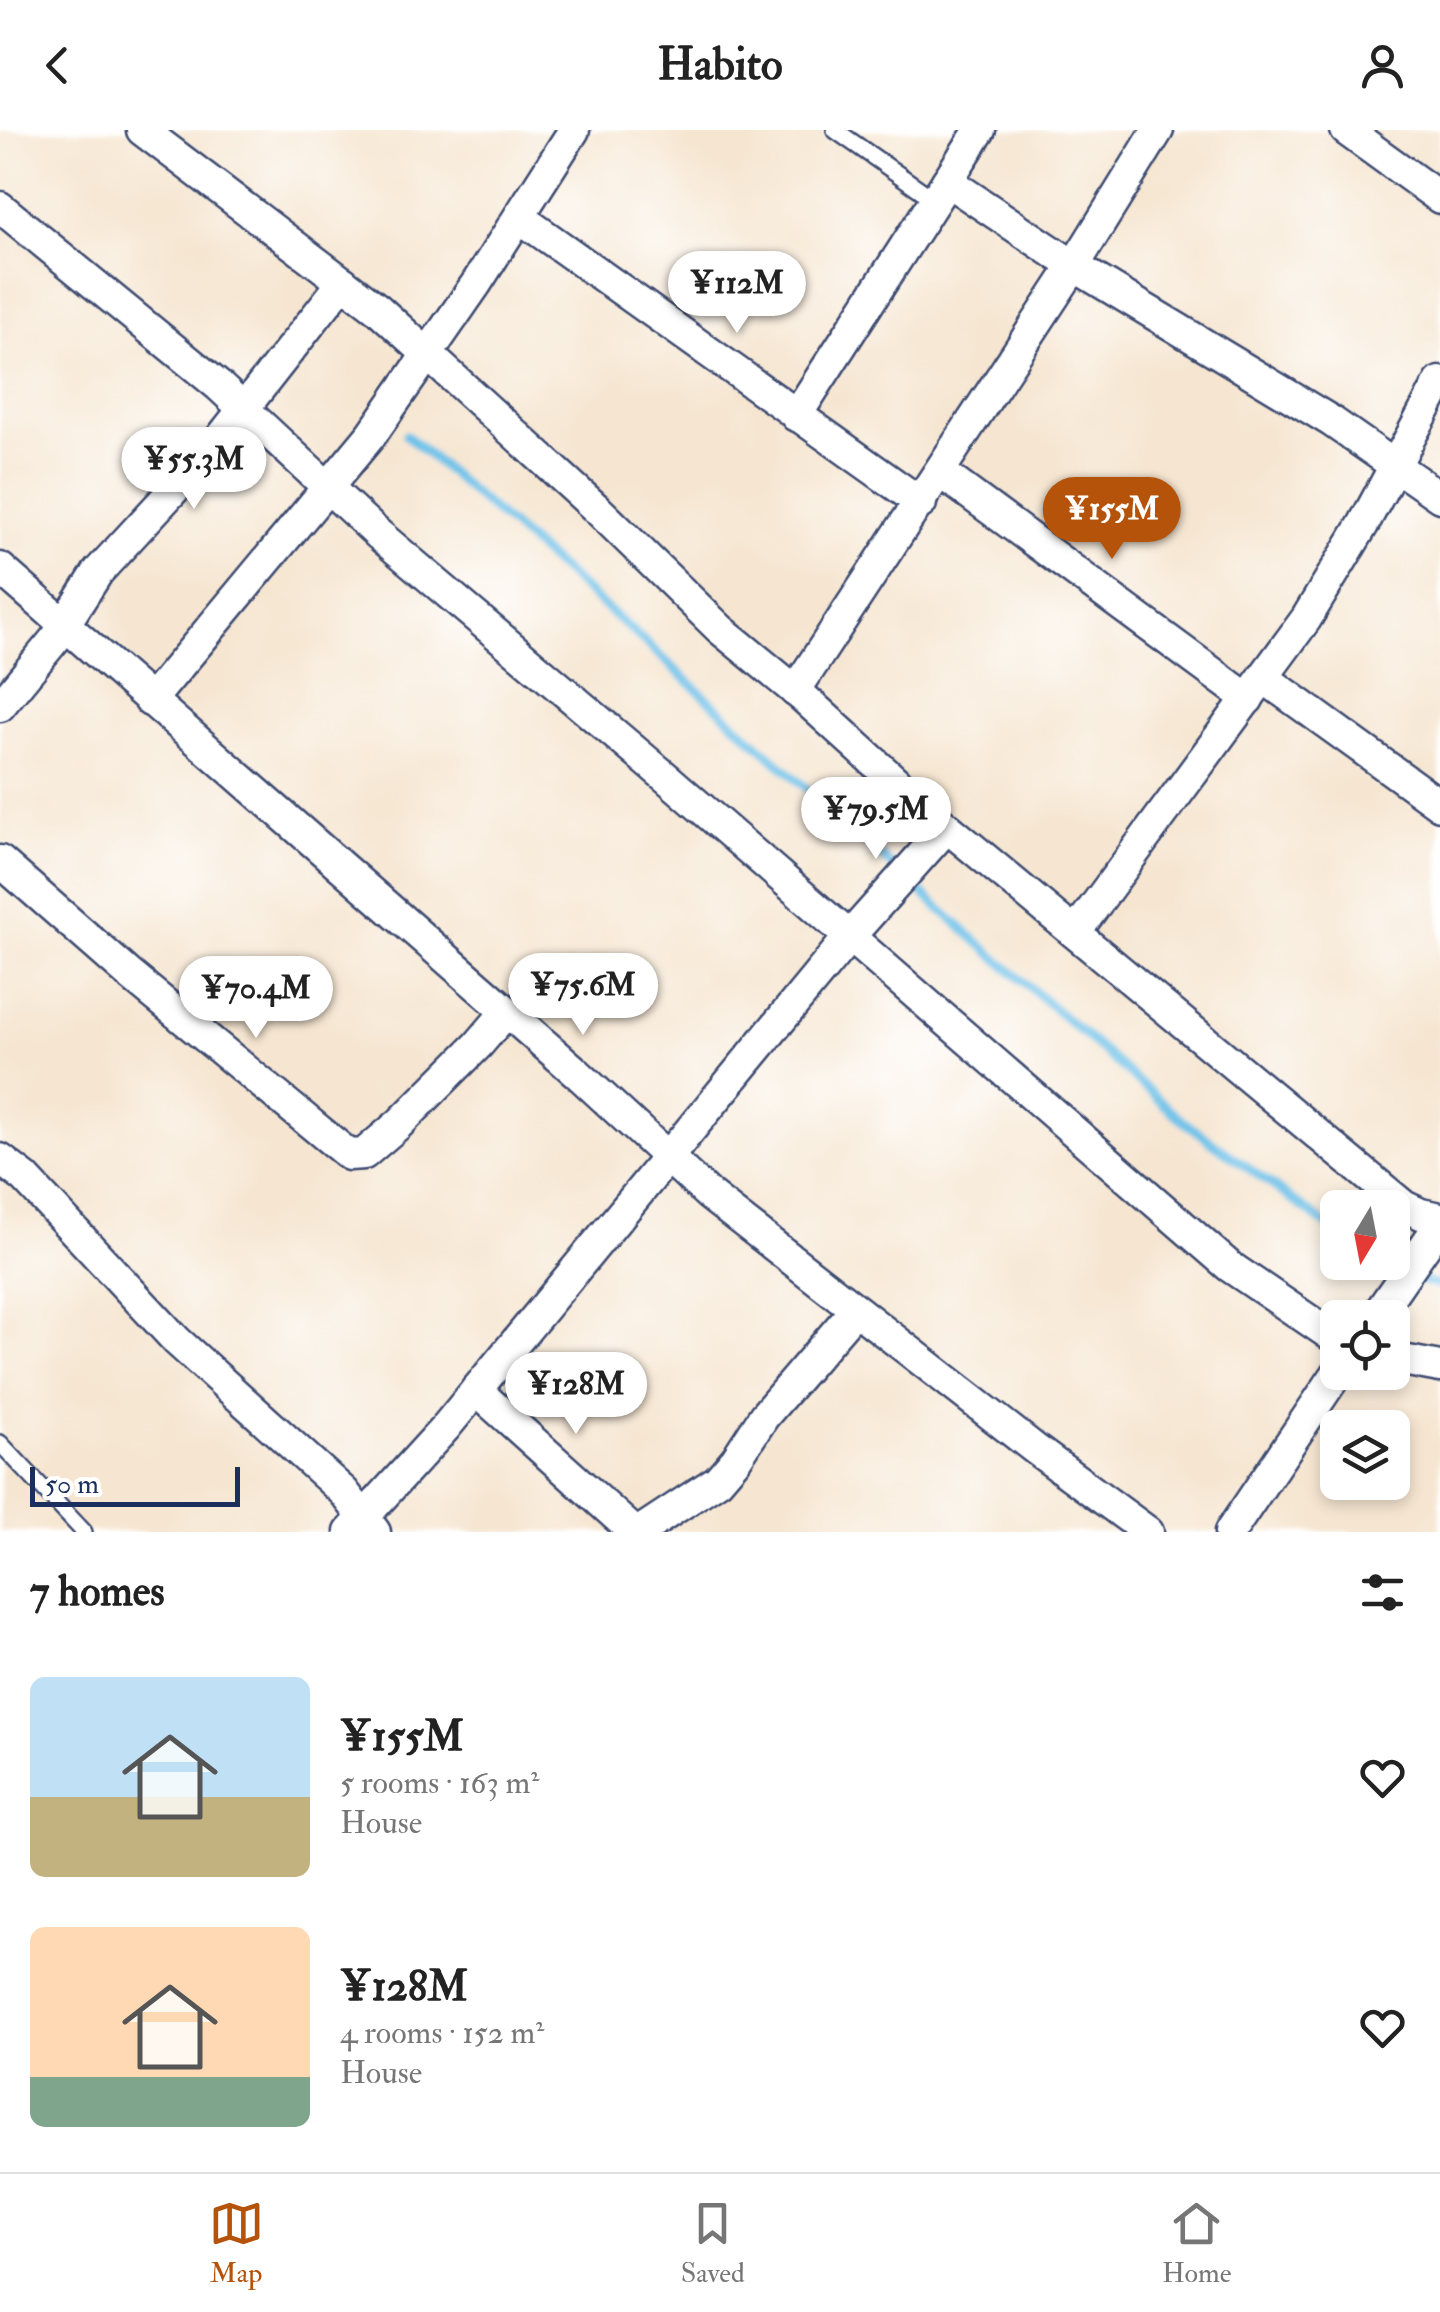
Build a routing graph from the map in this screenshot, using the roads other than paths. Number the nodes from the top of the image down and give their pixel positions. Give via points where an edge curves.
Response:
1 (142, 130) edge
2 (836, 130) edge
3 (980, 130) edge
4 (1158, 130) edge
5 (1346, 130) edge
6 (568, 132) edge
7 (941, 191) junction
8 (1438, 192) edge
9 (0, 207) edge
10 (518, 218) junction
11 (1074, 266) junction
12 (343, 282) junction
13 (428, 354) junction
14 (1440, 382) edge
15 (244, 409) junction
16 (796, 416) junction
17 (1394, 465) junction
18 (940, 472) junction
19 (327, 487) junction
20 (1440, 497) edge
21 (921, 504) junction
22 (0, 568) edge
23 (64, 626) junction
24 (1256, 689) junction
25 (795, 691) junction
26 (150, 701) junction
27 (0, 706) edge
28 (1440, 805) edge
29 (947, 827) junction
30 (0, 861) edge
31 (1075, 932) junction
32 (849, 936) junction
33 (507, 1011) junction
34 (667, 1156) junction
35 (0, 1159) edge
36 (1440, 1221) edge
37 (1387, 1300) edge
38 (855, 1310) junction
39 (1320, 1328) edge
40 (1410, 1361) edge
41 (1440, 1367) edge
42 (476, 1390) junction
43 (1326, 1390) edge
44 (0, 1442) edge
45 (363, 1527) edge
46 (84, 1532) edge
47 (637, 1532) edge
48 (1148, 1532) edge
49 (1230, 1532) edge

1 - 12 street
2 - 7 lane
3 - 7 street
4 - 11 street
5 - 8 street
6 - 10 street
7 - 11 street
7 - 16 street
9 - 15 street
10 - 13 street
10 - 16 street
11 - 17 street
11 - 18 street
12 - 13 street
12 - 15 street
13 - 19 street
13 - 25 street
14 - 17 street
15 - 19 street
15 - 23 street via 98,572
16 - 21 street
17 - 20 street
17 - 24 street via 1333,577
18 - 21 street
18 - 24 street
19 - 26 street
19 - 32 street
21 - 25 street
22 - 23 street
23 - 26 street
23 - 27 street
24 - 28 street
24 - 31 street
25 - 29 street
26 - 33 street
29 - 31 street
29 - 32 street
30 - 33 street via 348,1155 364,1154 399,1124
31 - 36 street via 1404,1206
32 - 34 street
32 - 39 street via 1229,1266
33 - 34 street
34 - 38 street
34 - 42 street
35 - 45 street via 177,1340 310,1460
36 - 37 street
38 - 47 street via 718,1480
38 - 48 street
40 - 41 street
42 - 45 street
42 - 47 street
43 - 49 street
44 - 46 lane

